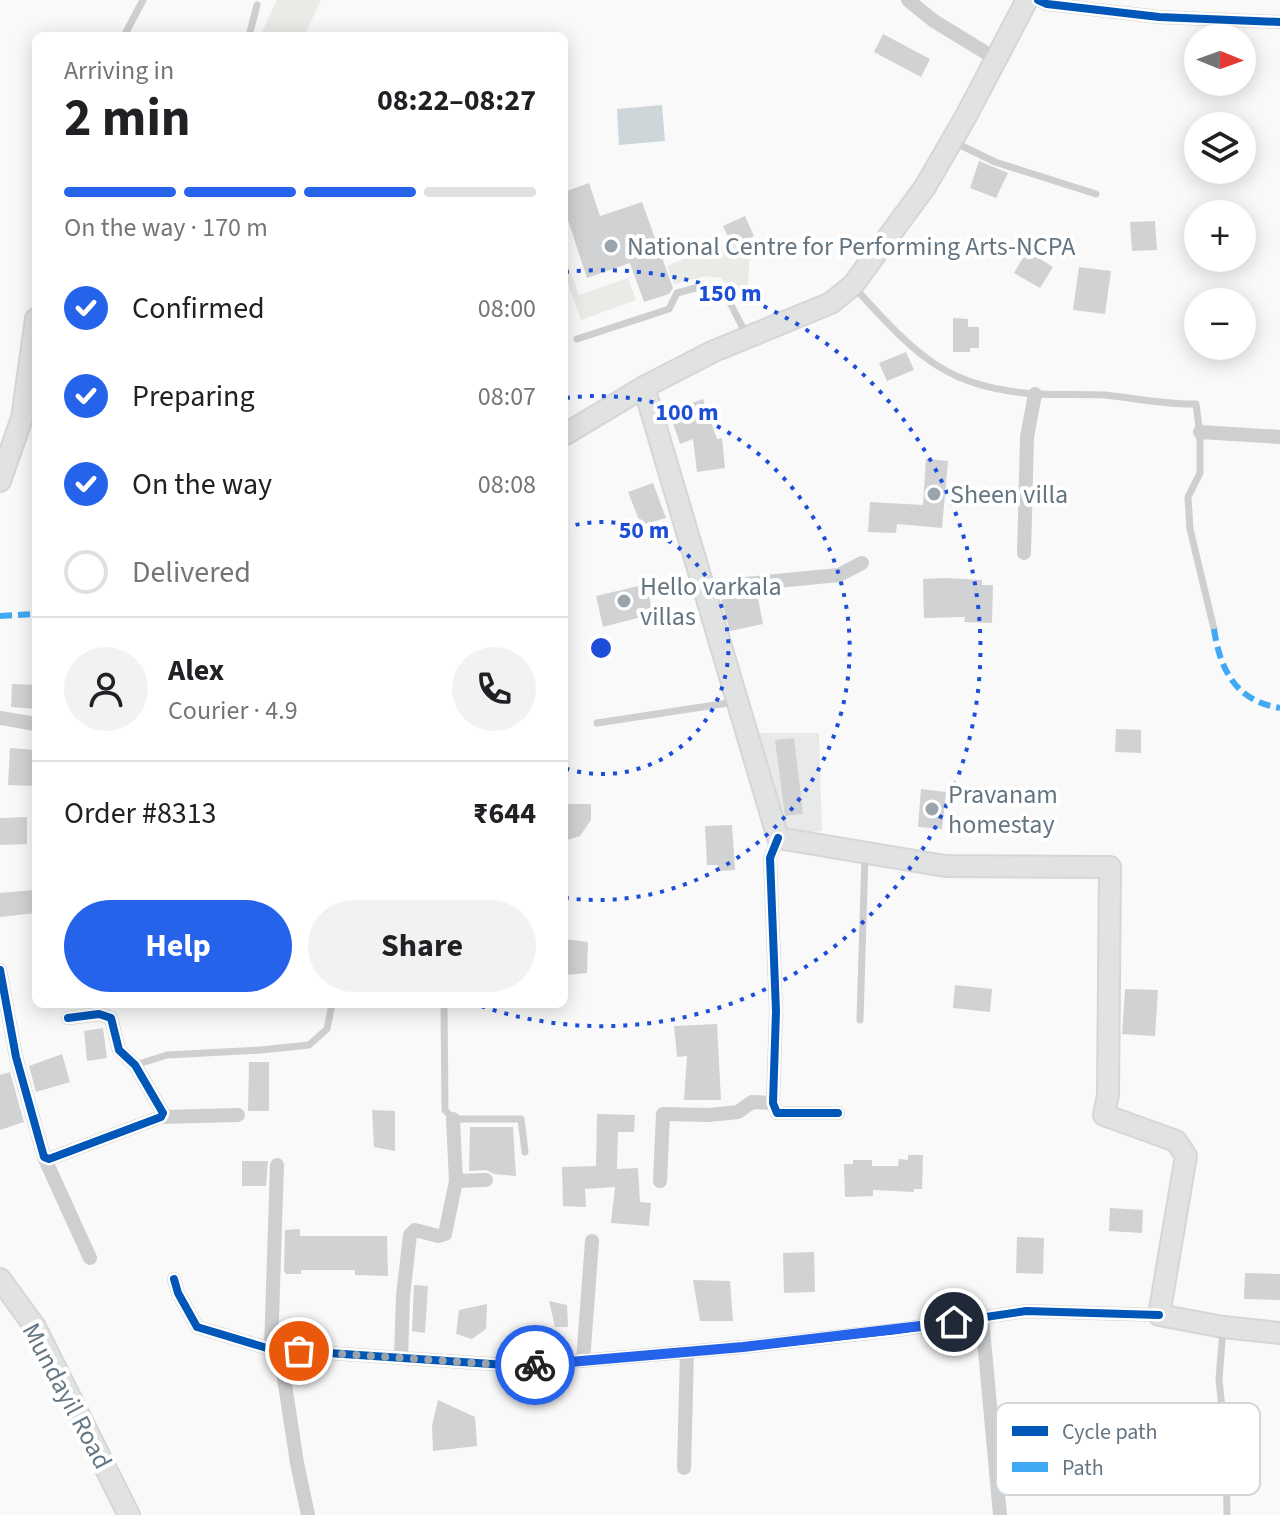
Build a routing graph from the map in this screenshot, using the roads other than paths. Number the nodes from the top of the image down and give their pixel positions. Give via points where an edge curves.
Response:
1 (143, 0) edge
2 (908, 0) edge
3 (1027, 0) edge
4 (1038, 0) edge
5 (257, 2) edge
6 (1280, 22) edge
7 (126, 32) edge
8 (250, 32) edge
9 (996, 59) junction
10 (952, 141) junction
11 (1096, 194) dead end
12 (853, 285) junction
13 (748, 338) junction
14 (577, 339) dead end
15 (32, 347) edge
16 (644, 387) junction
17 (1035, 394) junction
18 (1200, 432) junction
19 (568, 433) edge
20 (1280, 437) edge
21 (0, 481) edge
22 (1024, 553) dead end
23 (862, 563) dead end
24 (703, 588) junction
25 (1214, 629) dead end
26 (737, 702) junction
27 (0, 718) edge
28 (32, 723) edge
29 (597, 723) dead end
30 (778, 838) junction
31 (865, 853) junction
32 (0, 970) edge
33 (331, 1008) edge
34 (444, 1008) edge
35 (68, 1018) dead end
36 (860, 1020) dead end
37 (135, 1065) junction
38 (773, 1103) junction
39 (838, 1113) dead end
40 (238, 1115) dead end
41 (161, 1117) junction
42 (453, 1119) junction
43 (525, 1152) dead end
44 (44, 1157) junction
45 (277, 1165) dead end
46 (486, 1180) dead end
47 (660, 1181) dead end
48 (456, 1182) junction
49 (592, 1241) dead end
50 (90, 1258) dead end
51 (0, 1279) edge
52 (174, 1279) dead end
53 (1159, 1315) junction
54 (982, 1318) junction
55 (1223, 1327) junction
56 (1280, 1333) edge
57 (271, 1350) junction
58 (687, 1352) junction
59 (290, 1355) junction
60 (401, 1358) junction
61 (583, 1361) junction
62 (1221, 1403) edge
63 (684, 1468) dead end
64 (996, 1471) edge
65 (998, 1495) edge
66 (1227, 1495) edge
67 (129, 1515) edge
68 (308, 1515) edge
69 (1000, 1515) edge
70 (1227, 1515) edge

1 - 7 lane
2 - 9 street
3 - 9 main road
4 - 6 street via 1159,17
5 - 8 lane
9 - 10 main road
10 - 11 lane via 995,162
10 - 12 main road
12 - 13 main road via 831,303
12 - 17 lane via 894,331 944,372 968,383
13 - 14 lane via 726,295 717,286 703,286 677,293 669,309
13 - 16 main road
15 - 21 main road via 22,418
16 - 19 main road
16 - 24 main road
17 - 18 lane via 1196,404
17 - 22 street via 1027,437
18 - 20 street
18 - 25 lane via 1200,473 1188,497 1190,529
23 - 24 street via 839,575
24 - 26 main road
26 - 29 lane
26 - 30 main road
27 - 28 street
30 - 31 main road
30 - 38 street via 770,858 776,1011
31 - 36 lane
31 - 53 main road via 945,866 1110,867 1104,1115 1176,1141 1186,1156
32 - 44 street via 16,1057
33 - 37 lane via 327,1029 309,1045 167,1055
34 - 42 lane via 445,1110
35 - 37 street via 111,1018 119,1050
37 - 41 street via 163,1110
38 - 39 street via 777,1113
38 - 47 street via 752,1102 738,1112 709,1115 663,1114
40 - 41 street
41 - 44 street
42 - 43 lane via 521,1119
42 - 48 street
44 - 50 street
45 - 57 street
46 - 48 street
48 - 60 street via 447,1232 438,1236 415,1230 410,1235
49 - 61 street
51 - 67 main road, Mundayil Road via 35,1327
52 - 57 street via 197,1327
53 - 54 street via 1026,1311
53 - 55 main road
54 - 58 street
54 - 64 street
55 - 56 main road
55 - 62 lane
57 - 59 street
58 - 61 street
58 - 63 street
59 - 60 street via 299,1351
59 - 68 street via 282,1365
60 - 61 street via 520,1366
65 - 69 street
66 - 70 lane

